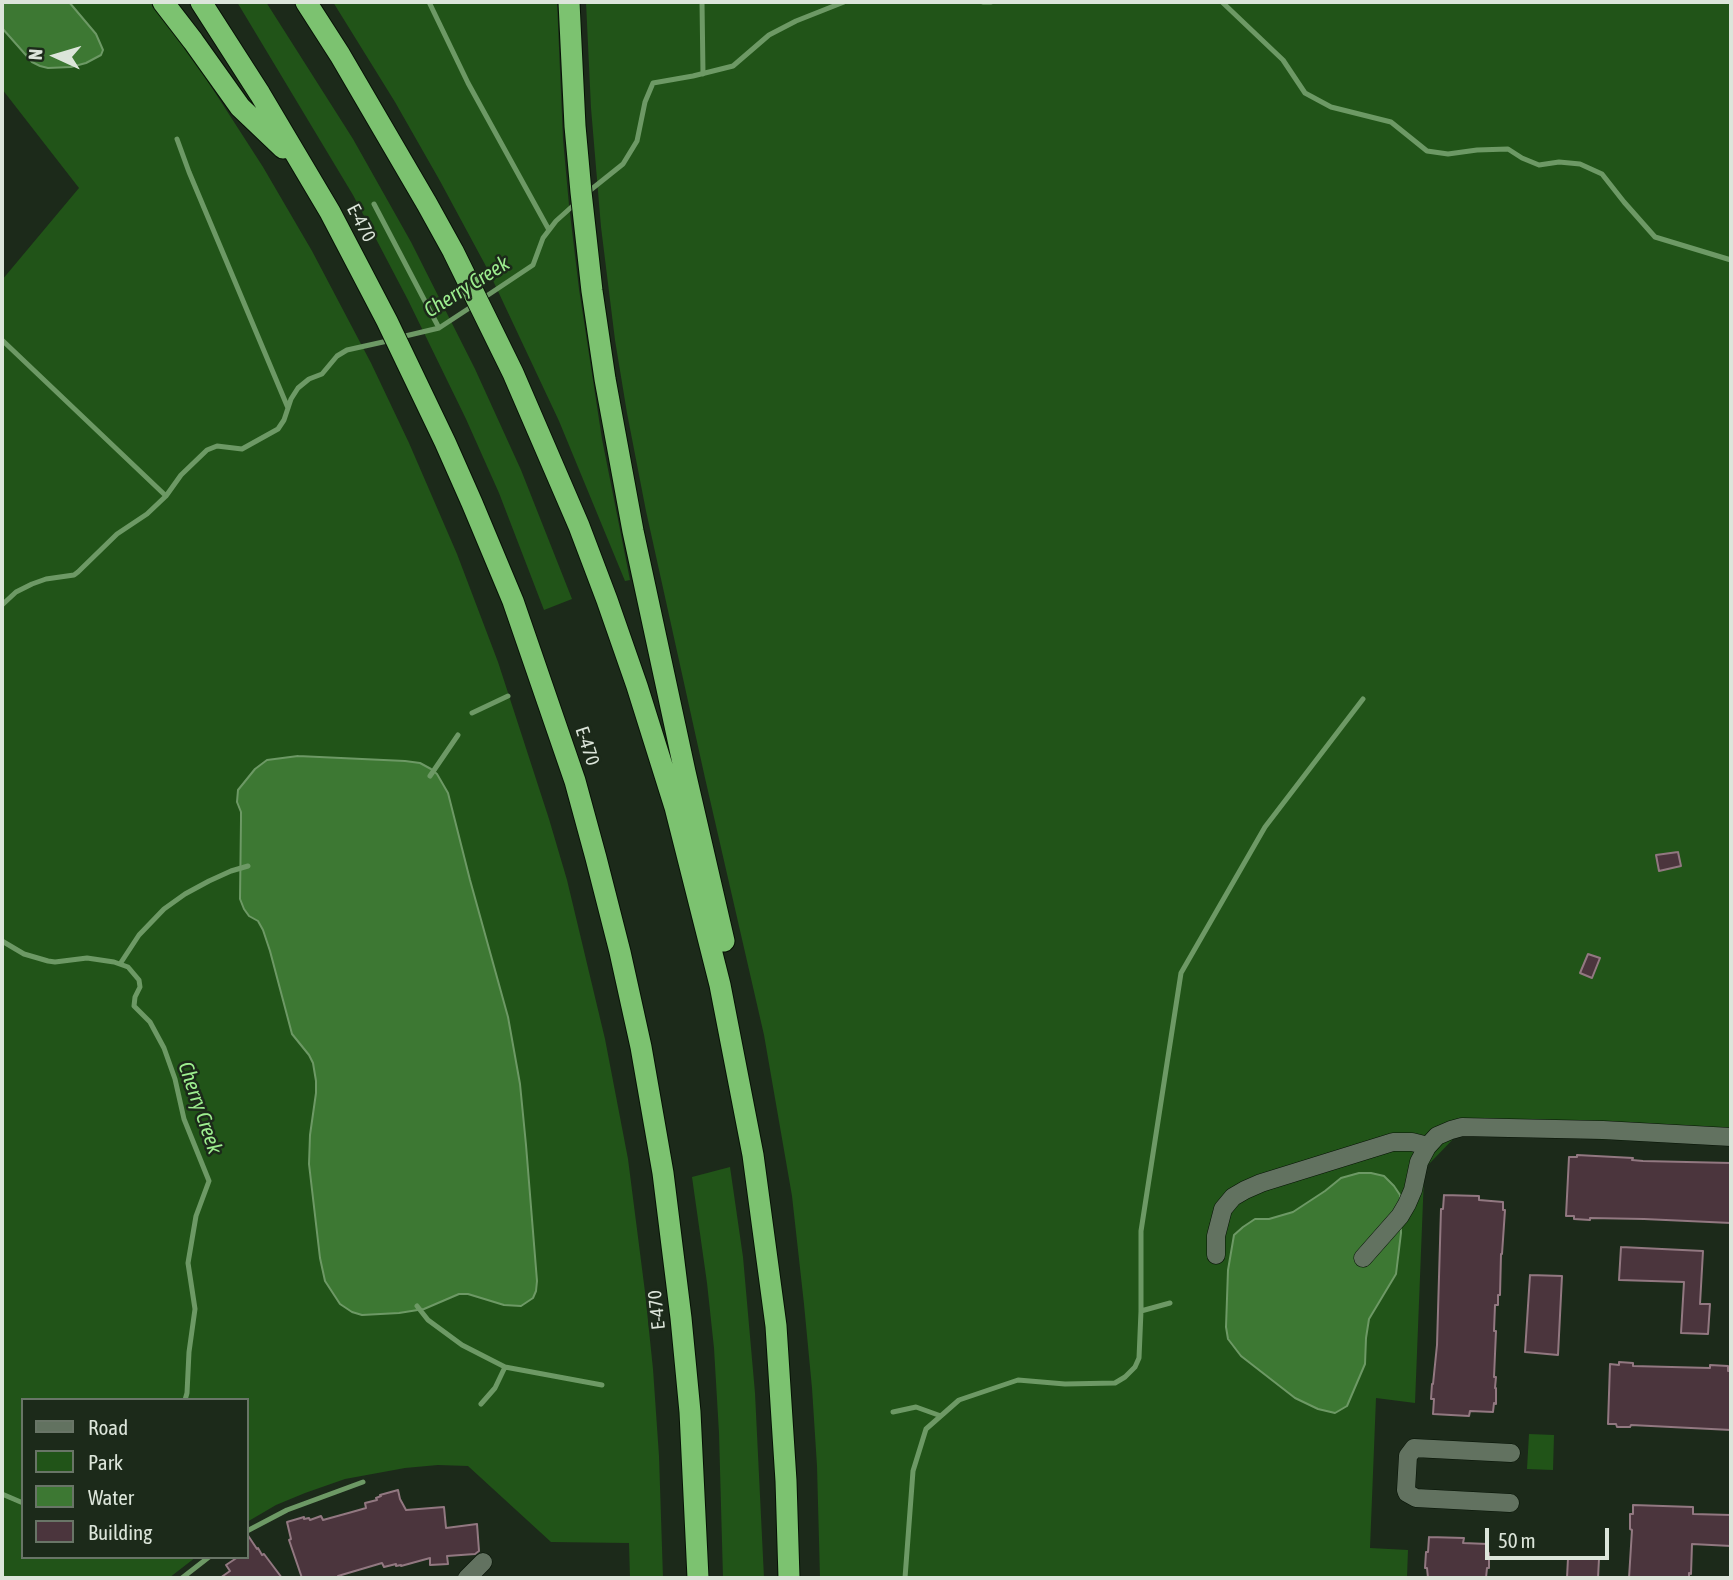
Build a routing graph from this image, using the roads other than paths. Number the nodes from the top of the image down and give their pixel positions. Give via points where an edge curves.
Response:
1 (163, 2) edge
2 (201, 2) edge
3 (306, 2) edge
4 (569, 2) edge
5 (305, 168) junction
6 (734, 1053) junction
7 (1731, 1137) edge
8 (1428, 1146) junction
9 (1216, 1255) dead end
10 (1363, 1258) dead end
11 (1511, 1452) dead end
12 (1510, 1503) dead end
13 (483, 1562) dead end
14 (467, 1578) edge
15 (698, 1578) edge
16 (789, 1578) edge

1 - 5 highway via 240,107
2 - 5 highway, E-470
3 - 6 highway via 453,251 540,433 594,565 675,807
4 - 6 highway via 579,173 609,401 738,1006
5 - 15 highway, E-470 via 387,321 467,491 513,601 586,819 641,1047 663,1173 681,1318
6 - 16 highway via 776,1326
7 - 8 lane via 1462,1128 1437,1136
8 - 9 lane via 1393,1142 1245,1190 1223,1209
8 - 10 lane via 1401,1216
11 - 12 lane via 1414,1448 1408,1456 1406,1490 1416,1498
13 - 14 lane

